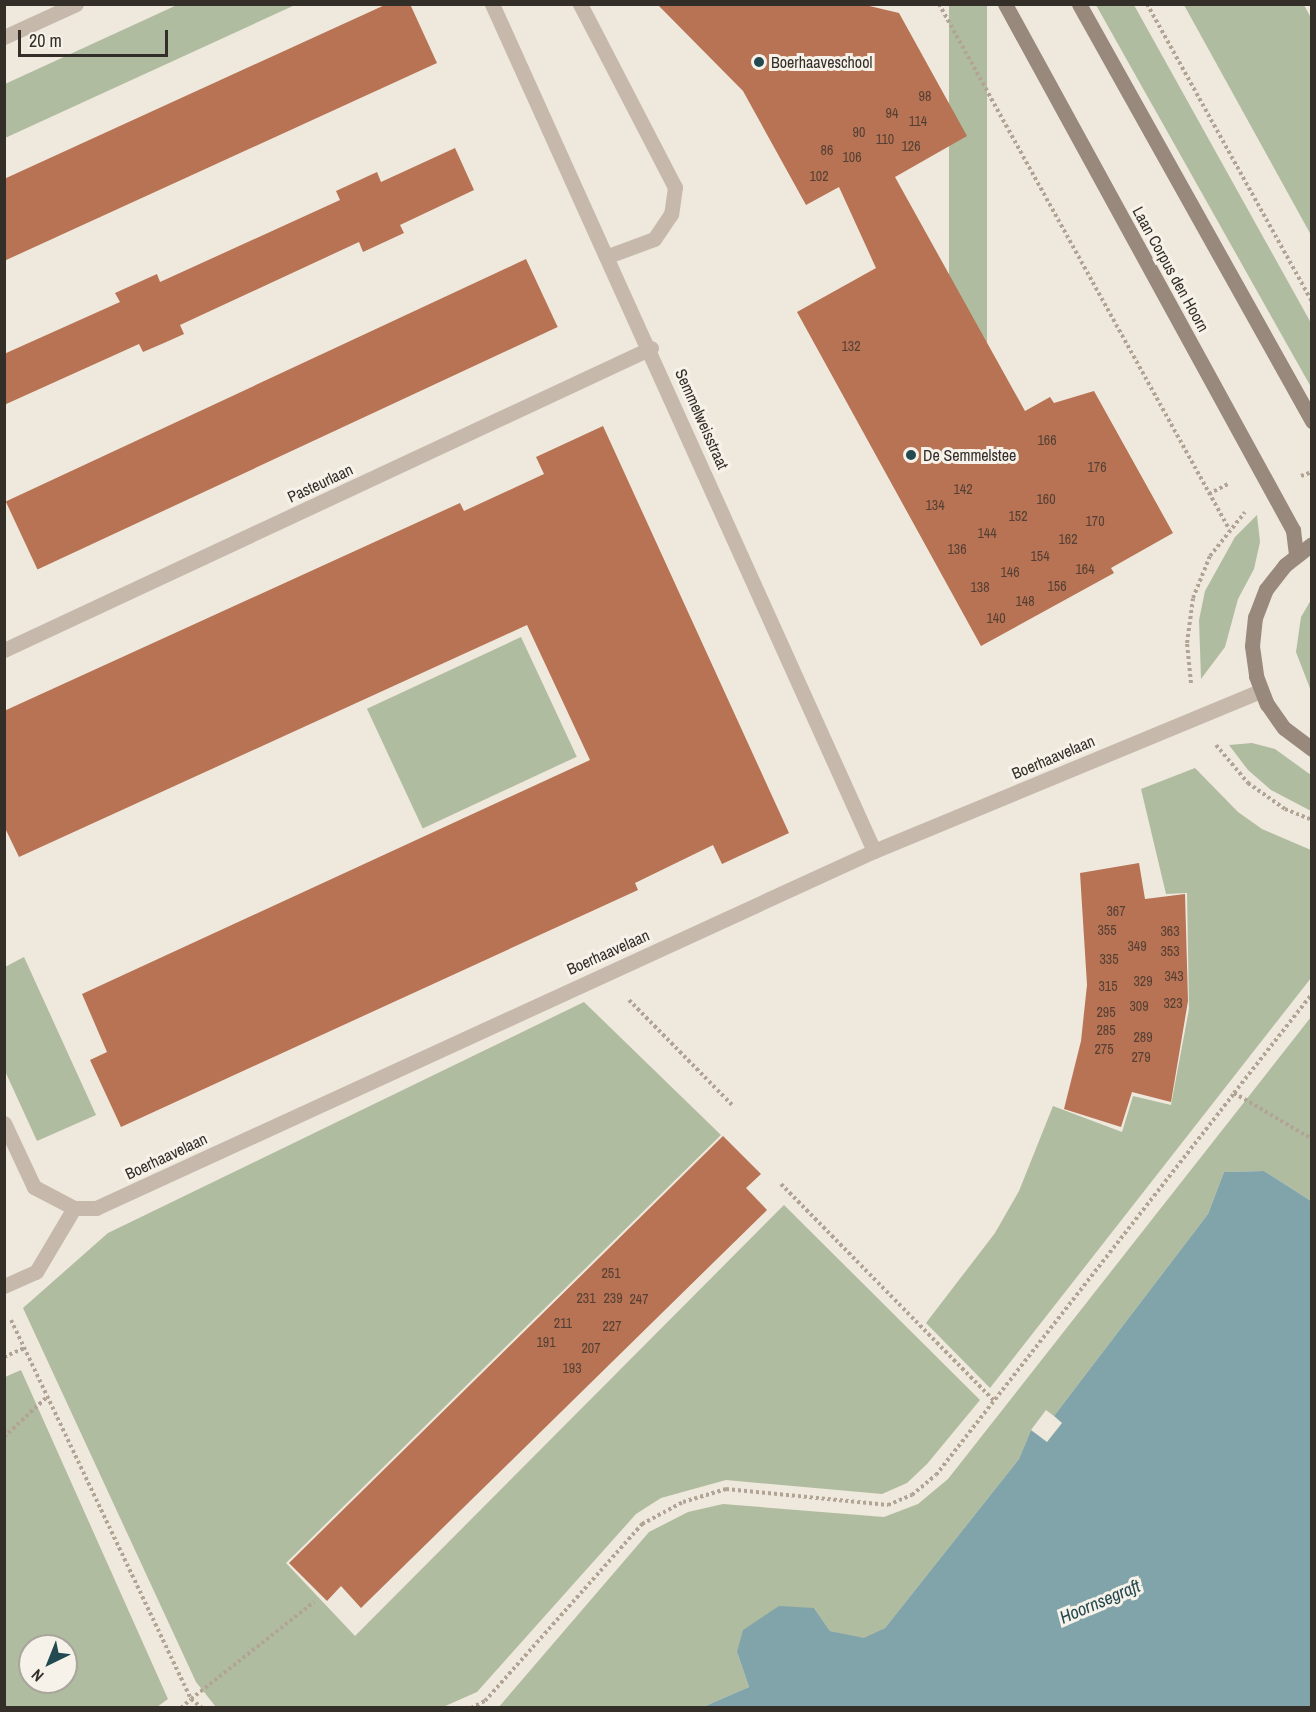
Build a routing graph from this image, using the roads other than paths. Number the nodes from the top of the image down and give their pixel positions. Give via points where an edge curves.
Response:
1 (76, 4) edge
2 (492, 4) edge
3 (580, 4) edge
4 (1005, 4) edge
5 (1079, 4) edge
6 (4, 37) edge
7 (608, 256) junction
8 (651, 348) junction
9 (1311, 421) edge
10 (1311, 544) edge
11 (1296, 554) junction
12 (4, 650) edge
13 (1260, 691) junction
14 (1311, 749) edge
15 (874, 851) junction
16 (4, 1123) edge
17 (74, 1208) junction
18 (4, 1286) edge

1 - 6 street
2 - 7 street, Semmelweisstraat
3 - 7 street via 675,187 671,214 654,239
4 - 11 main road, Laan Corpus den Hoorn via 1293,530
5 - 9 main road
7 - 8 street, Semmelweisstraat
8 - 12 street, Pasteurlaan
8 - 15 street, Semmelweisstraat
10 - 11 main road
11 - 13 main road via 1266,589 1255,617 1252,662
13 - 14 main road via 1284,728
13 - 15 street, Boerhaavelaan
15 - 17 street, Boerhaavelaan via 96,1208
16 - 17 street via 34,1187
17 - 18 street via 36,1272

